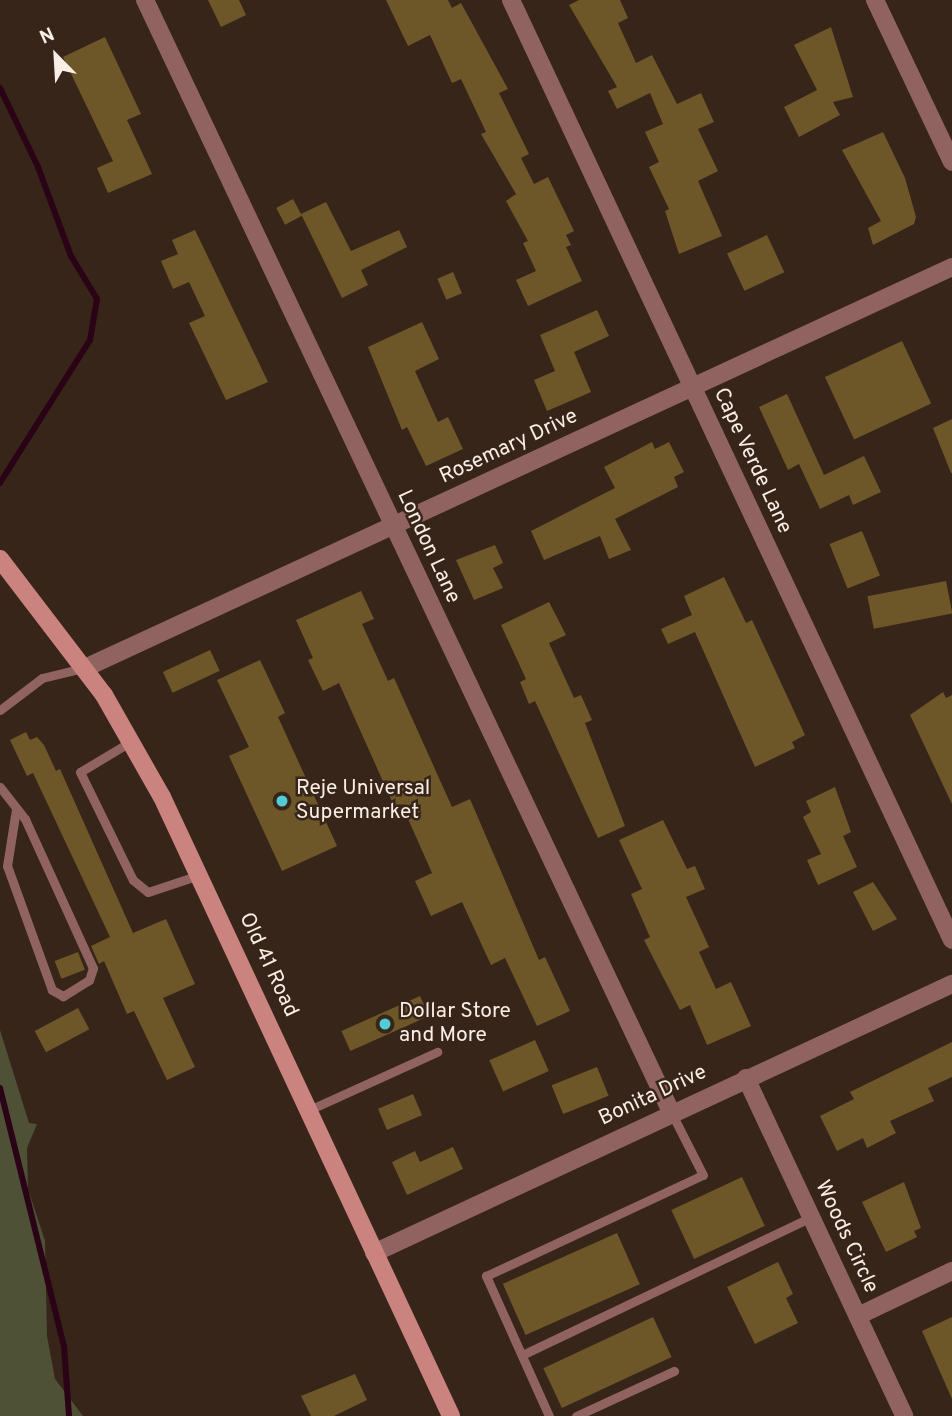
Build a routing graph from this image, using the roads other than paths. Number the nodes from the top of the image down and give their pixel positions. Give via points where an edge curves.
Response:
1 (145, 0) edge
2 (511, 0) edge
3 (876, 0) edge
4 (952, 162) edge
5 (952, 267) edge
6 (692, 387) junction
7 (394, 526) junction
8 (0, 559) edge
9 (85, 668) junction
10 (0, 710) edge
11 (130, 742) junction
12 (0, 788) edge
13 (16, 809) junction
14 (200, 874) junction
15 (952, 940) edge
16 (952, 984) edge
17 (437, 1052) dead end
18 (746, 1079) junction
19 (309, 1110) junction
20 (671, 1112) junction
21 (811, 1217) junction
22 (374, 1253) junction
23 (952, 1272) edge
24 (858, 1315) junction
25 (522, 1355) junction
26 (674, 1371) dead end
27 (451, 1416) edge
28 (549, 1416) edge
29 (576, 1416) edge
30 (904, 1416) edge

1 - 7 street, London Lane
2 - 6 street, Cape Verde Lane
3 - 4 street
5 - 6 street, Rosemary Drive
6 - 7 street, Rosemary Drive
6 - 15 street, Cape Verde Lane
7 - 9 street, Rosemary Drive
7 - 20 street, London Lane
8 - 9 street, Old 41 Road
9 - 10 lane via 42,678
9 - 11 street, Old 41 Road
11 - 14 street, Old 41 Road
11 - 14 lane via 80,772 133,880 148,892
12 - 13 lane
13 - 13 lane via 93,968 89,979 63,996 52,990 7,866
14 - 19 street, Old 41 Road
16 - 18 street, Bonita Drive
17 - 19 lane
18 - 20 street, Bonita Drive
18 - 21 street, Woods Circle
19 - 22 street, Old 41 Road
20 - 22 street, Bonita Drive
20 - 25 lane via 703,1175 486,1276
21 - 24 street, Woods Circle
21 - 25 lane
22 - 27 street, Old 41 Road
23 - 24 street
24 - 30 street, Woods Circle
25 - 28 lane
26 - 29 lane

